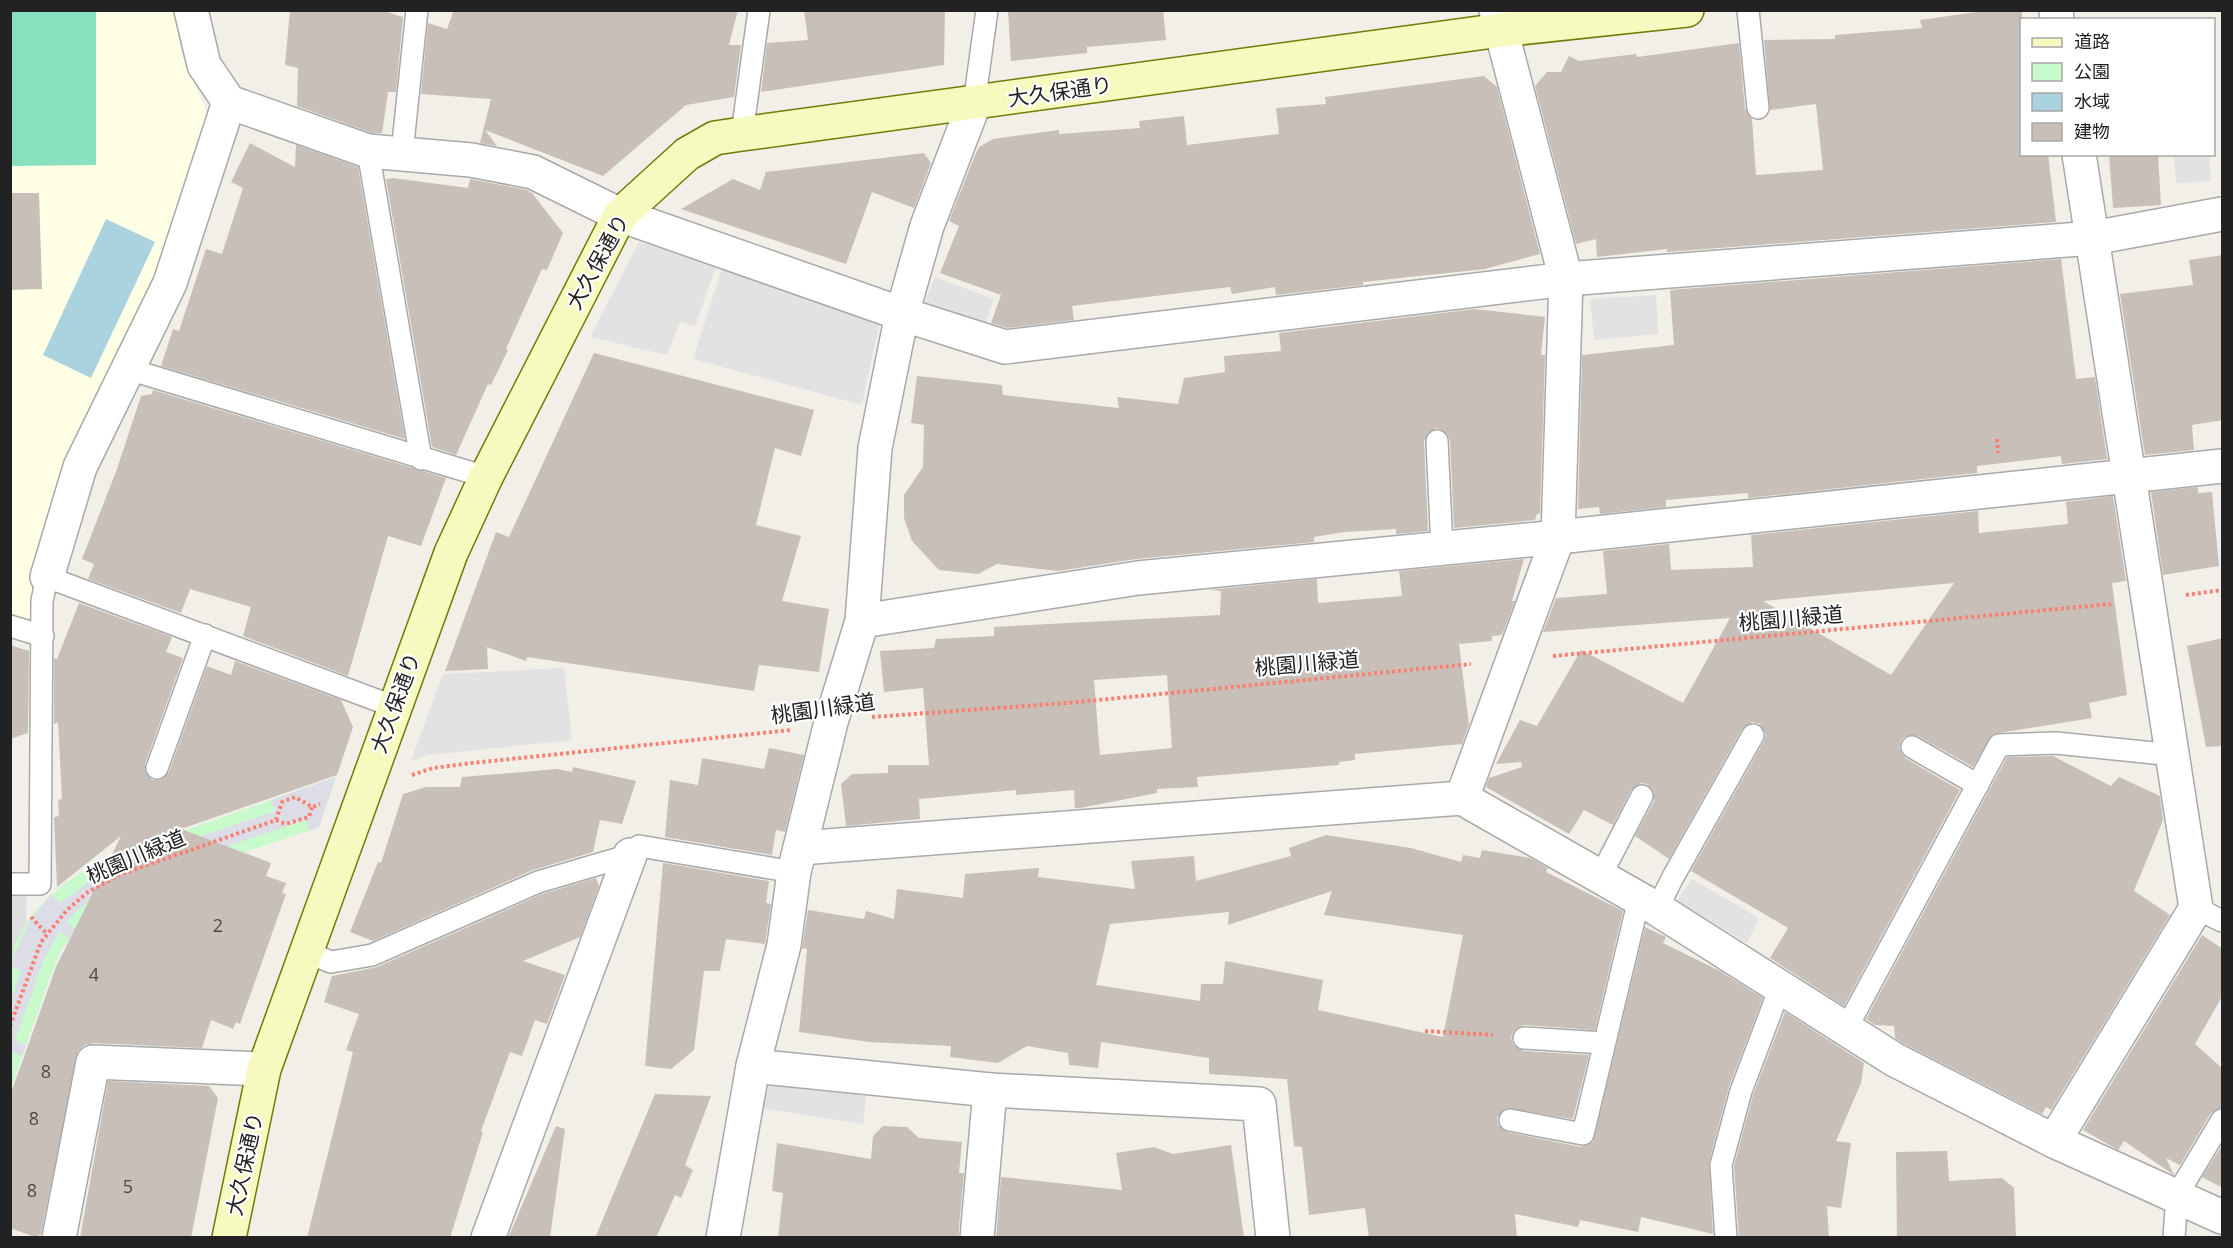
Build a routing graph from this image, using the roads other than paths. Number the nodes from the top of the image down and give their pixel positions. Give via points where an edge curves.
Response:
1 (191, 10) edge
2 (417, 10) edge
3 (759, 10) edge
4 (987, 10) edge
5 (1687, 10) edge
6 (1748, 10) edge
7 (1499, 20) edge
8 (229, 102) junction
9 (974, 104) junction
10 (1758, 108) dead end
11 (742, 134) junction
12 (368, 151) junction
13 (402, 153) junction
14 (2079, 156) edge
15 (2223, 214) edge
16 (621, 215) junction
17 (2093, 238) junction
18 (1566, 279) junction
19 (902, 314) junction
20 (128, 369) junction
21 (1437, 441) dead end
22 (421, 459) junction
23 (2223, 466) edge
24 (2129, 475) junction
25 (486, 477) junction
26 (1558, 537) junction
27 (1442, 548) junction
28 (47, 577) junction
29 (862, 621) junction
30 (10, 626) edge
31 (205, 635) junction
32 (43, 636) junction
33 (395, 707) junction
34 (1753, 735) dead end
35 (1911, 747) dead end
36 (2173, 755) junction
37 (157, 768) dead end
38 (1978, 785) junction
39 (1642, 796) dead end
40 (1462, 798) junction
41 (630, 855) junction
42 (797, 860) junction
43 (1600, 877) junction
44 (10, 884) edge
45 (1648, 904) junction
46 (2210, 914) edge
47 (306, 952) junction
48 (1780, 988) junction
49 (1846, 1029) junction
50 (1524, 1038) road end
51 (1604, 1043) junction
52 (753, 1066) junction
53 (264, 1069) junction
54 (990, 1090) junction
55 (1510, 1120) dead end
56 (2223, 1120) edge
57 (2054, 1141) junction
58 (2177, 1195) junction
59 (2223, 1217) edge
60 (59, 1238) edge
61 (230, 1238) edge
62 (488, 1238) edge
63 (723, 1238) edge
64 (977, 1238) edge
65 (1273, 1238) edge
66 (1726, 1238) edge
67 (2174, 1238) edge

1 - 8 street via 204,65
2 - 13 lane
3 - 11 lane
4 - 9 lane
5 - 7 main road, 大久保通り
6 - 10 lane
7 - 9 main road, 大久保通り
7 - 18 street
8 - 12 street
8 - 20 street via 170,283
9 - 11 main road, 大久保通り
9 - 19 street via 927,226
11 - 16 main road, 大久保通り via 715,138 687,154
12 - 13 street
12 - 22 lane
13 - 16 street via 533,172
14 - 17 street
15 - 17 street
16 - 19 street
16 - 25 main road, 大久保通り
17 - 18 street
17 - 24 street
18 - 19 street via 1005,347
18 - 26 street
19 - 29 street via 875,448
20 - 22 lane
20 - 28 street via 80,467
21 - 27 lane
22 - 25 lane
23 - 24 street
24 - 26 street
24 - 36 street
25 - 33 main road, 大久保通り via 451,553
26 - 27 street
26 - 40 street
27 - 29 street via 1138,578
28 - 31 lane
28 - 32 lane via 42,601
29 - 42 street via 831,722
30 - 32 lane
31 - 33 lane
31 - 37 lane
32 - 44 lane via 40,884
33 - 47 main road, 大久保通り
34 - 45 lane via 1673,877
35 - 38 lane
36 - 38 lane via 2056,743 1999,745
36 - 46 street
38 - 49 lane
39 - 43 lane
40 - 42 street
40 - 43 street
41 - 42 lane via 639,846
41 - 47 lane via 538,882 372,955 331,962
41 - 62 street
42 - 52 street via 784,945
43 - 45 street
45 - 48 street
45 - 51 lane
46 - 57 street
47 - 53 main road, 大久保通り
48 - 49 street
48 - 66 lane via 1741,1091 1721,1165
49 - 57 street via 1895,1060
50 - 51 lane
51 - 55 lane via 1583,1134
52 - 54 street
52 - 63 street
53 - 60 street via 93,1062
53 - 61 main road, 大久保通り
54 - 64 street
54 - 65 street via 1259,1104
56 - 58 lane
57 - 58 street
58 - 59 street
58 - 67 lane

